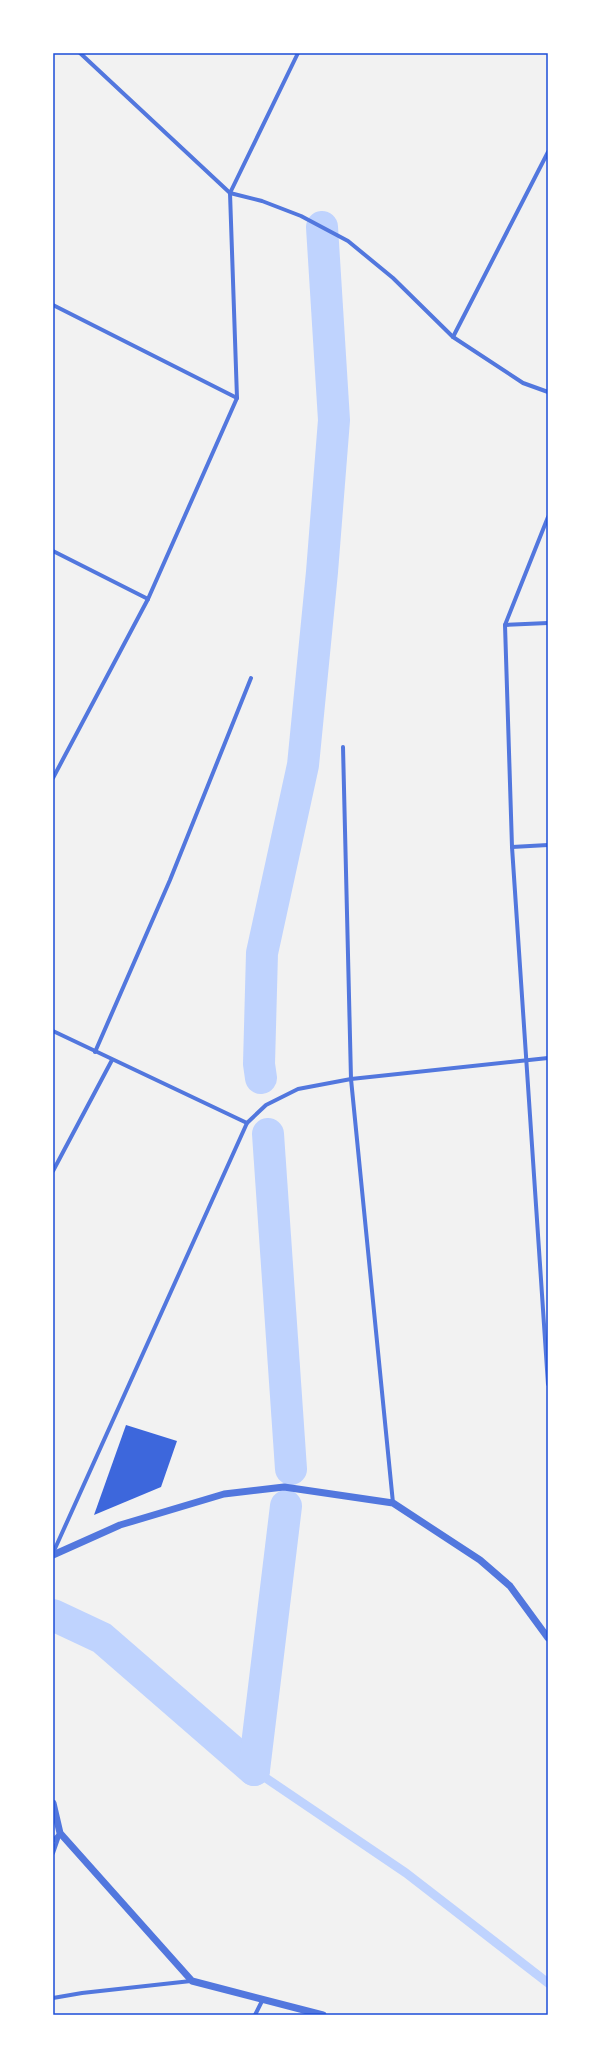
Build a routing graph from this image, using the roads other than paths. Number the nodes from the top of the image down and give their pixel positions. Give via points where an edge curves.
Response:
1 (80, 53) edge
2 (298, 53) edge
3 (548, 152) edge
4 (230, 193) junction
5 (53, 306) edge
6 (453, 338) junction
7 (548, 392) edge
8 (237, 398) junction
9 (548, 517) edge
10 (53, 551) edge
11 (148, 599) junction
12 (548, 623) edge
13 (504, 625) junction
14 (251, 678) dead end
15 (343, 747) dead end
16 (53, 778) edge
17 (548, 845) edge
18 (512, 847) junction
19 (53, 1031) edge
20 (95, 1052) junction
21 (548, 1058) edge
22 (112, 1060) junction
23 (527, 1060) junction
24 (352, 1079) junction
25 (247, 1123) junction
26 (53, 1171) edge
27 (542, 1273) junction
28 (548, 1273) edge
29 (548, 1384) edge
30 (393, 1504) junction
31 (53, 1554) edge
32 (548, 1638) edge
33 (53, 1803) edge
34 (60, 1833) junction
35 (53, 1841) edge
36 (53, 1853) edge
37 (192, 1981) junction
38 (53, 1998) edge
39 (263, 2000) junction
40 (255, 2015) edge
41 (323, 2015) edge

1 - 4 street
2 - 4 street
3 - 6 street
4 - 6 street via 262,201 301,216 348,241 393,278
4 - 8 street
5 - 8 street
6 - 7 street via 523,383
8 - 11 street
9 - 13 street
10 - 11 street
11 - 16 street
12 - 13 street
13 - 18 street
14 - 20 street via 170,880
15 - 24 street
17 - 18 street
18 - 23 street
19 - 20 street
20 - 22 street
21 - 23 street
22 - 25 street
22 - 26 street
23 - 24 street
23 - 27 street
24 - 25 street via 298,1089 266,1106
24 - 30 street
25 - 31 street
27 - 28 street
27 - 29 street
30 - 31 street via 284,1486 224,1494 120,1525
30 - 32 street via 480,1560 510,1586
33 - 34 street
34 - 35 street
34 - 36 street
34 - 37 street
37 - 38 street
37 - 39 street
39 - 40 street
39 - 41 street

